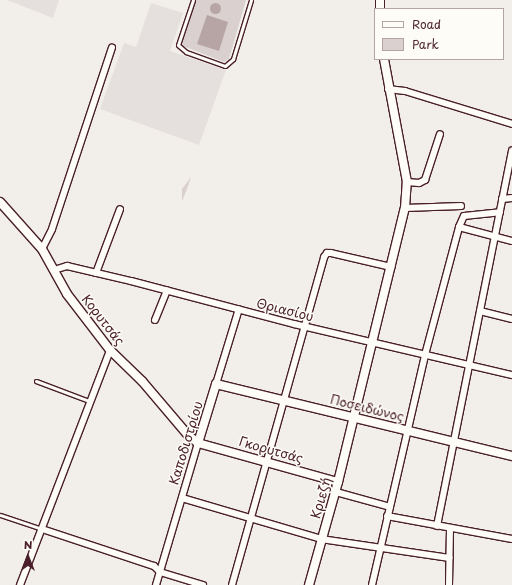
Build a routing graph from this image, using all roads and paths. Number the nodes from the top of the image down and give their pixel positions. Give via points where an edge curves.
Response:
1 (193, 0) edge
2 (251, 0) edge
3 (112, 48) dead end
4 (384, 60) edge
5 (388, 89) junction
6 (512, 124) edge
7 (440, 134) dead end
8 (512, 150) edge
9 (407, 182) junction
10 (512, 198) edge
11 (502, 199) junction
12 (0, 202) edge
13 (461, 206) dead end
14 (406, 208) junction
15 (120, 209) dead end
16 (500, 212) junction
17 (459, 227) junction
18 (497, 237) junction
19 (512, 241) edge
20 (42, 249) junction
21 (391, 267) junction
22 (54, 270) junction
23 (96, 273) junction
24 (167, 290) junction
25 (239, 309) junction
26 (480, 311) junction
27 (512, 318) edge
28 (155, 320) dead end
29 (304, 326) junction
30 (372, 342) junction
31 (110, 350) junction
32 (424, 355) junction
33 (468, 365) junction
34 (512, 375) edge
35 (36, 381) dead end
36 (216, 384) junction
37 (89, 401) junction
38 (285, 401) junction
39 (353, 417) junction
40 (407, 430) junction
41 (455, 442) junction
42 (198, 443) junction
43 (512, 456) edge
44 (267, 461) junction
45 (338, 482) junction
46 (336, 492) junction
47 (182, 498) junction
48 (390, 507) junction
49 (0, 515) edge
50 (388, 516) junction
51 (250, 520) junction
52 (437, 526) junction
53 (42, 529) junction
54 (450, 529) junction
55 (321, 539) junction
56 (512, 539) edge
57 (380, 549) junction
58 (450, 558) junction
59 (160, 572) junction
60 (20, 585) edge
61 (156, 585) edge
62 (203, 585) edge
63 (232, 585) edge
64 (309, 585) edge
65 (372, 585) edge
66 (449, 585) edge

1 - 2 lane via 178,45 186,52 225,66 233,59
3 - 20 street via 52,229
4 - 5 street, Κριεζή
5 - 6 street via 404,91
5 - 9 street, Κριεζή
7 - 9 street via 425,180 419,183
8 - 11 street
9 - 14 street, Κριεζή
10 - 11 street
11 - 16 street
12 - 20 street, Κορυτσάς
13 - 14 street
14 - 21 street, Κριεζή
15 - 23 street
16 - 17 street via 464,216
16 - 18 street
17 - 18 street
17 - 32 street
18 - 19 street
18 - 26 street
20 - 22 street, Κορυτσάς
21 - 29 street via 327,253
21 - 30 street, Κριεζή
22 - 23 street, Θριασίου via 67,266
22 - 31 street, Κορυτσάς via 74,304
23 - 24 street, Θριασίου
24 - 25 street, Θριασίου
24 - 28 street
25 - 29 street, Θριασίου
25 - 36 street, Καποδιστρίου
26 - 27 street
26 - 33 street
29 - 30 street, Θριασίου
29 - 38 street
30 - 32 street, Θριασίου
30 - 39 street, Κριεζή
31 - 37 street
31 - 42 street, Κορυτσάς
32 - 33 street, Θριασίου
32 - 40 street
33 - 34 street, Θριασίου
33 - 41 street
35 - 37 lane
36 - 38 street, Ποσειδώνος
36 - 42 street, Καποδιστρίου
37 - 53 street
38 - 39 street, Ποσειδώνος
38 - 44 street
39 - 40 street, Ποσειδώνος
39 - 45 street, Κριεζή
40 - 41 street, Ποσειδώνος
40 - 48 street
41 - 43 street, Ποσειδώνος
41 - 52 street
42 - 44 street, Γκορυτσάς
42 - 47 street, Καποδιστρίου
44 - 45 street, Γκορυτσάς
44 - 51 street
45 - 46 street, Κριεζή
46 - 48 street
46 - 55 street, Κριεζή
47 - 51 street
47 - 59 street, Καποδιστρίου
48 - 50 street
49 - 53 lane
50 - 52 street
50 - 57 street
51 - 55 street
51 - 63 street
52 - 54 street
53 - 59 street via 154,566
53 - 60 street
54 - 56 street
54 - 58 street
55 - 57 street
55 - 64 street, Κριεζή
57 - 58 street
57 - 65 street
58 - 66 street
59 - 61 street, Καποδιστρίου
59 - 62 street

